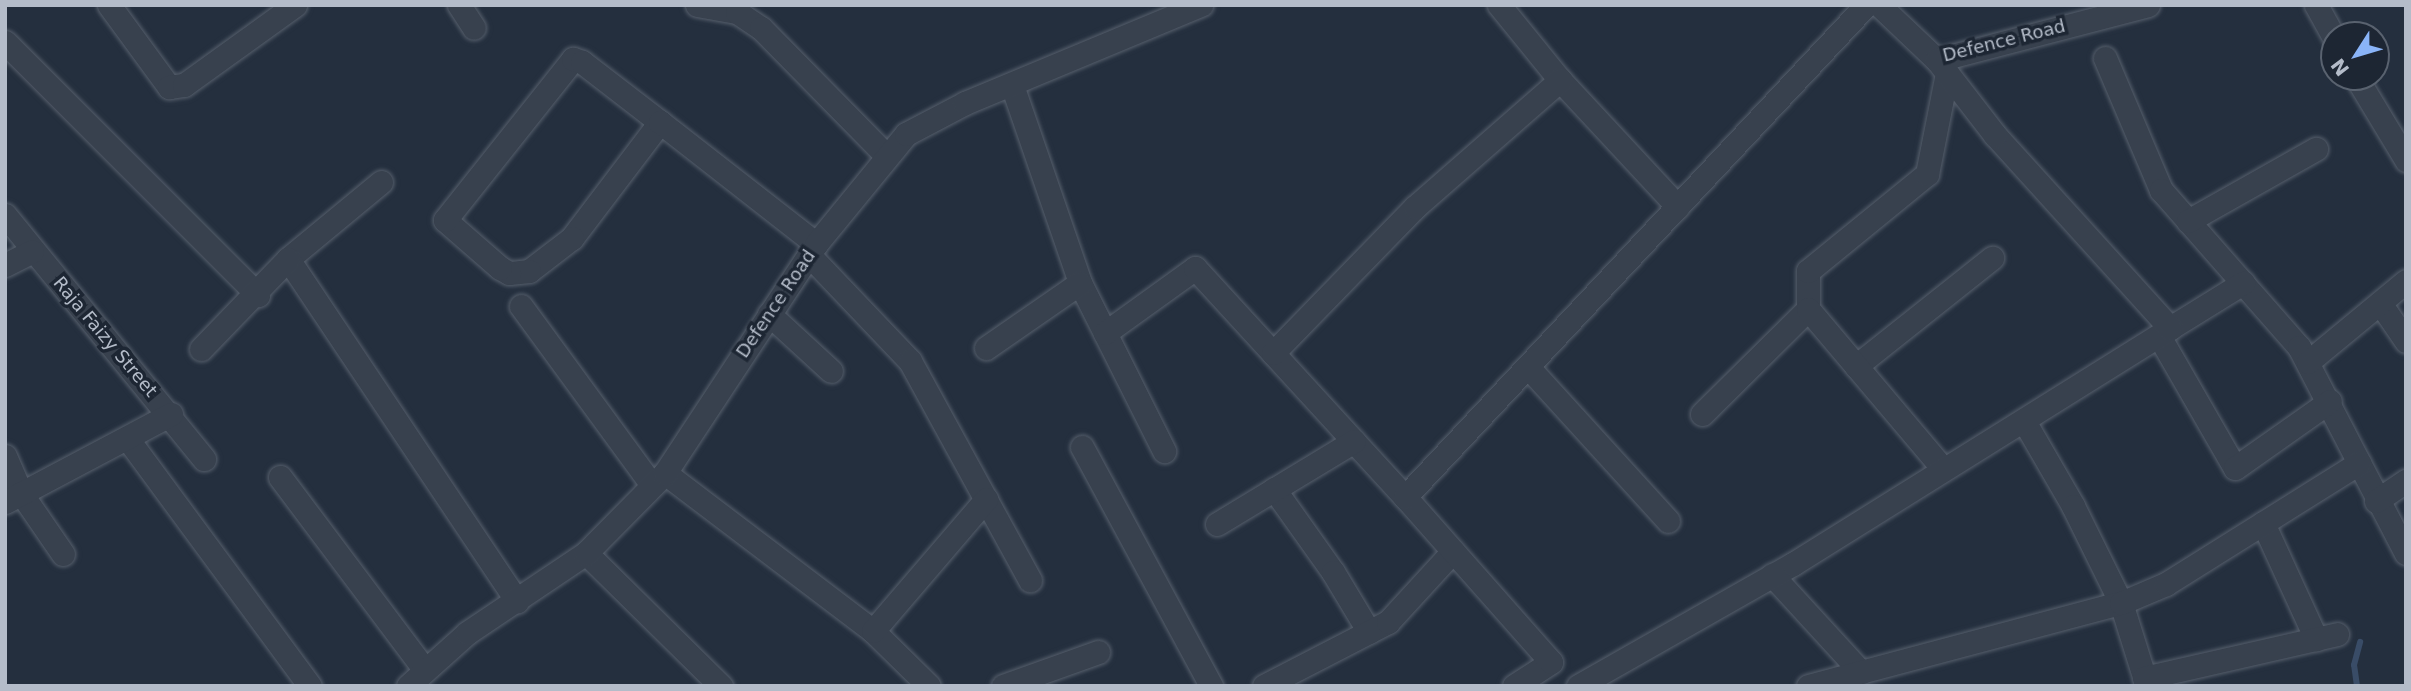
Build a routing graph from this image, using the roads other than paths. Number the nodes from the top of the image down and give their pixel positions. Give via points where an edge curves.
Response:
1 (108, 5) edge
2 (459, 5) edge
3 (697, 5) edge
4 (1201, 5) edge
5 (1499, 5) edge
6 (1866, 5) edge
7 (1879, 5) edge
8 (2148, 5) edge
9 (2316, 5) edge
10 (288, 7) edge
11 (2325, 21) edge
12 (474, 27) dead end
13 (5, 42) edge
14 (2105, 58) dead end
15 (1942, 66) junction
16 (1560, 80) junction
17 (1012, 85) junction
18 (2369, 91) edge
19 (660, 122) junction
20 (2395, 122) edge
21 (2316, 149) dead end
22 (886, 155) junction
23 (2406, 160) edge
24 (381, 182) dead end
25 (1678, 207) junction
26 (5, 215) edge
27 (2188, 221) junction
28 (813, 250) junction
29 (32, 251) junction
30 (1992, 258) dead end
31 (288, 259) junction
32 (5, 265) edge
33 (2406, 281) edge
34 (1080, 283) junction
35 (2243, 283) junction
36 (258, 295) junction
37 (2380, 303) junction
38 (521, 306) dead end
39 (1808, 309) junction
40 (769, 314) junction
41 (2165, 332) junction
42 (1105, 333) junction
43 (2406, 341) edge
44 (986, 348) dead end
45 (201, 349) dead end
46 (1273, 352) junction
47 (2308, 362) junction
48 (1856, 366) junction
49 (1528, 367) junction
50 (831, 371) dead end
51 (2330, 401) junction
52 (171, 414) junction
53 (1702, 414) dead end
54 (2024, 421) junction
55 (127, 438) junction
56 (1354, 441) junction
57 (1082, 447) dead end
58 (1164, 452) dead end
59 (5, 456) edge
60 (204, 459) dead end
61 (2359, 463) junction
62 (1943, 469) junction
63 (280, 477) dead end
64 (658, 479) junction
65 (2406, 481) edge
66 (1275, 489) junction
67 (1405, 497) junction
68 (13, 498) edge
69 (986, 499) junction
70 (2376, 501) junction
71 (1668, 521) dead end
72 (2263, 523) junction
73 (1217, 524) dead end
74 (1453, 551) junction
75 (586, 553) junction
76 (2406, 553) edge
77 (63, 554) dead end
78 (1772, 575) junction
79 (1030, 580) dead end
80 (517, 601) junction
81 (2121, 603) junction
82 (873, 631) junction
83 (1369, 632) junction
84 (1098, 652) dead end
85 (1551, 662) junction
86 (425, 670) junction
87 (1869, 676) edge
88 (2145, 682) edge
89 (310, 686) edge
90 (408, 686) edge
91 (721, 686) edge
92 (929, 686) edge
93 (1003, 686) edge
94 (1211, 686) edge
95 (1264, 686) edge
96 (1514, 686) edge
97 (1577, 686) edge
98 (1808, 686) edge

1 - 10 street via 169,87 184,85
2 - 12 street
3 - 22 street via 737,12 761,28
4 - 17 street, Defence Road
5 - 16 street
6 - 25 street
7 - 15 street, Defence Road
8 - 15 street, Defence Road
9 - 11 street
13 - 36 street
14 - 27 street via 2161,190
15 - 39 street via 1927,174 1808,271
15 - 41 street via 1995,135
16 - 25 street
16 - 46 street via 1405,216
17 - 22 street, Defence Road via 906,134
17 - 34 street
18 - 20 street
19 - 19 street via 573,59 445,220 500,268 509,273 529,271 572,238
19 - 28 street
20 - 23 street
21 - 27 street
22 - 28 street, Defence Road
24 - 31 street
25 - 49 street
26 - 29 street, Raja Faizy Street
27 - 35 street
28 - 40 street, Defence Road
28 - 69 street via 910,361
29 - 32 street
29 - 52 street, Raja Faizy Street
30 - 48 street
31 - 36 street
31 - 80 street
33 - 37 street
34 - 42 street
34 - 44 street
35 - 41 street
35 - 47 street
36 - 45 street
37 - 43 street
37 - 47 street
38 - 64 street
39 - 48 street
39 - 53 street
40 - 50 street
40 - 64 street, Defence Road
41 - 51 street via 2235,468
41 - 54 street
42 - 46 street via 1195,268
42 - 58 street
46 - 56 street
47 - 51 street
48 - 62 street
49 - 67 street
49 - 71 street
51 - 61 street
52 - 55 street
52 - 60 street, Raja Faizy Street
54 - 62 street
54 - 81 street
55 - 68 street
55 - 89 street
56 - 66 street
56 - 67 street
57 - 94 street
59 - 68 street
61 - 70 street
61 - 72 street
62 - 78 street
63 - 86 street
64 - 75 street, Defence Road
64 - 82 street
65 - 70 street
66 - 73 street
66 - 83 street
67 - 74 street
68 - 77 street
69 - 79 street
69 - 82 street
70 - 76 street
72 - 81 street via 2166,584
72 - 88 street via 2326,636
74 - 83 street via 1388,622
74 - 85 street
75 - 80 street, Defence Road
75 - 91 street
78 - 87 street
78 - 97 street
80 - 86 street, Defence Road via 467,633
81 - 87 street
81 - 88 street
82 - 92 street
83 - 95 street
84 - 93 street
85 - 96 street
85 - 97 street
86 - 90 street, Defence Road
87 - 98 street

